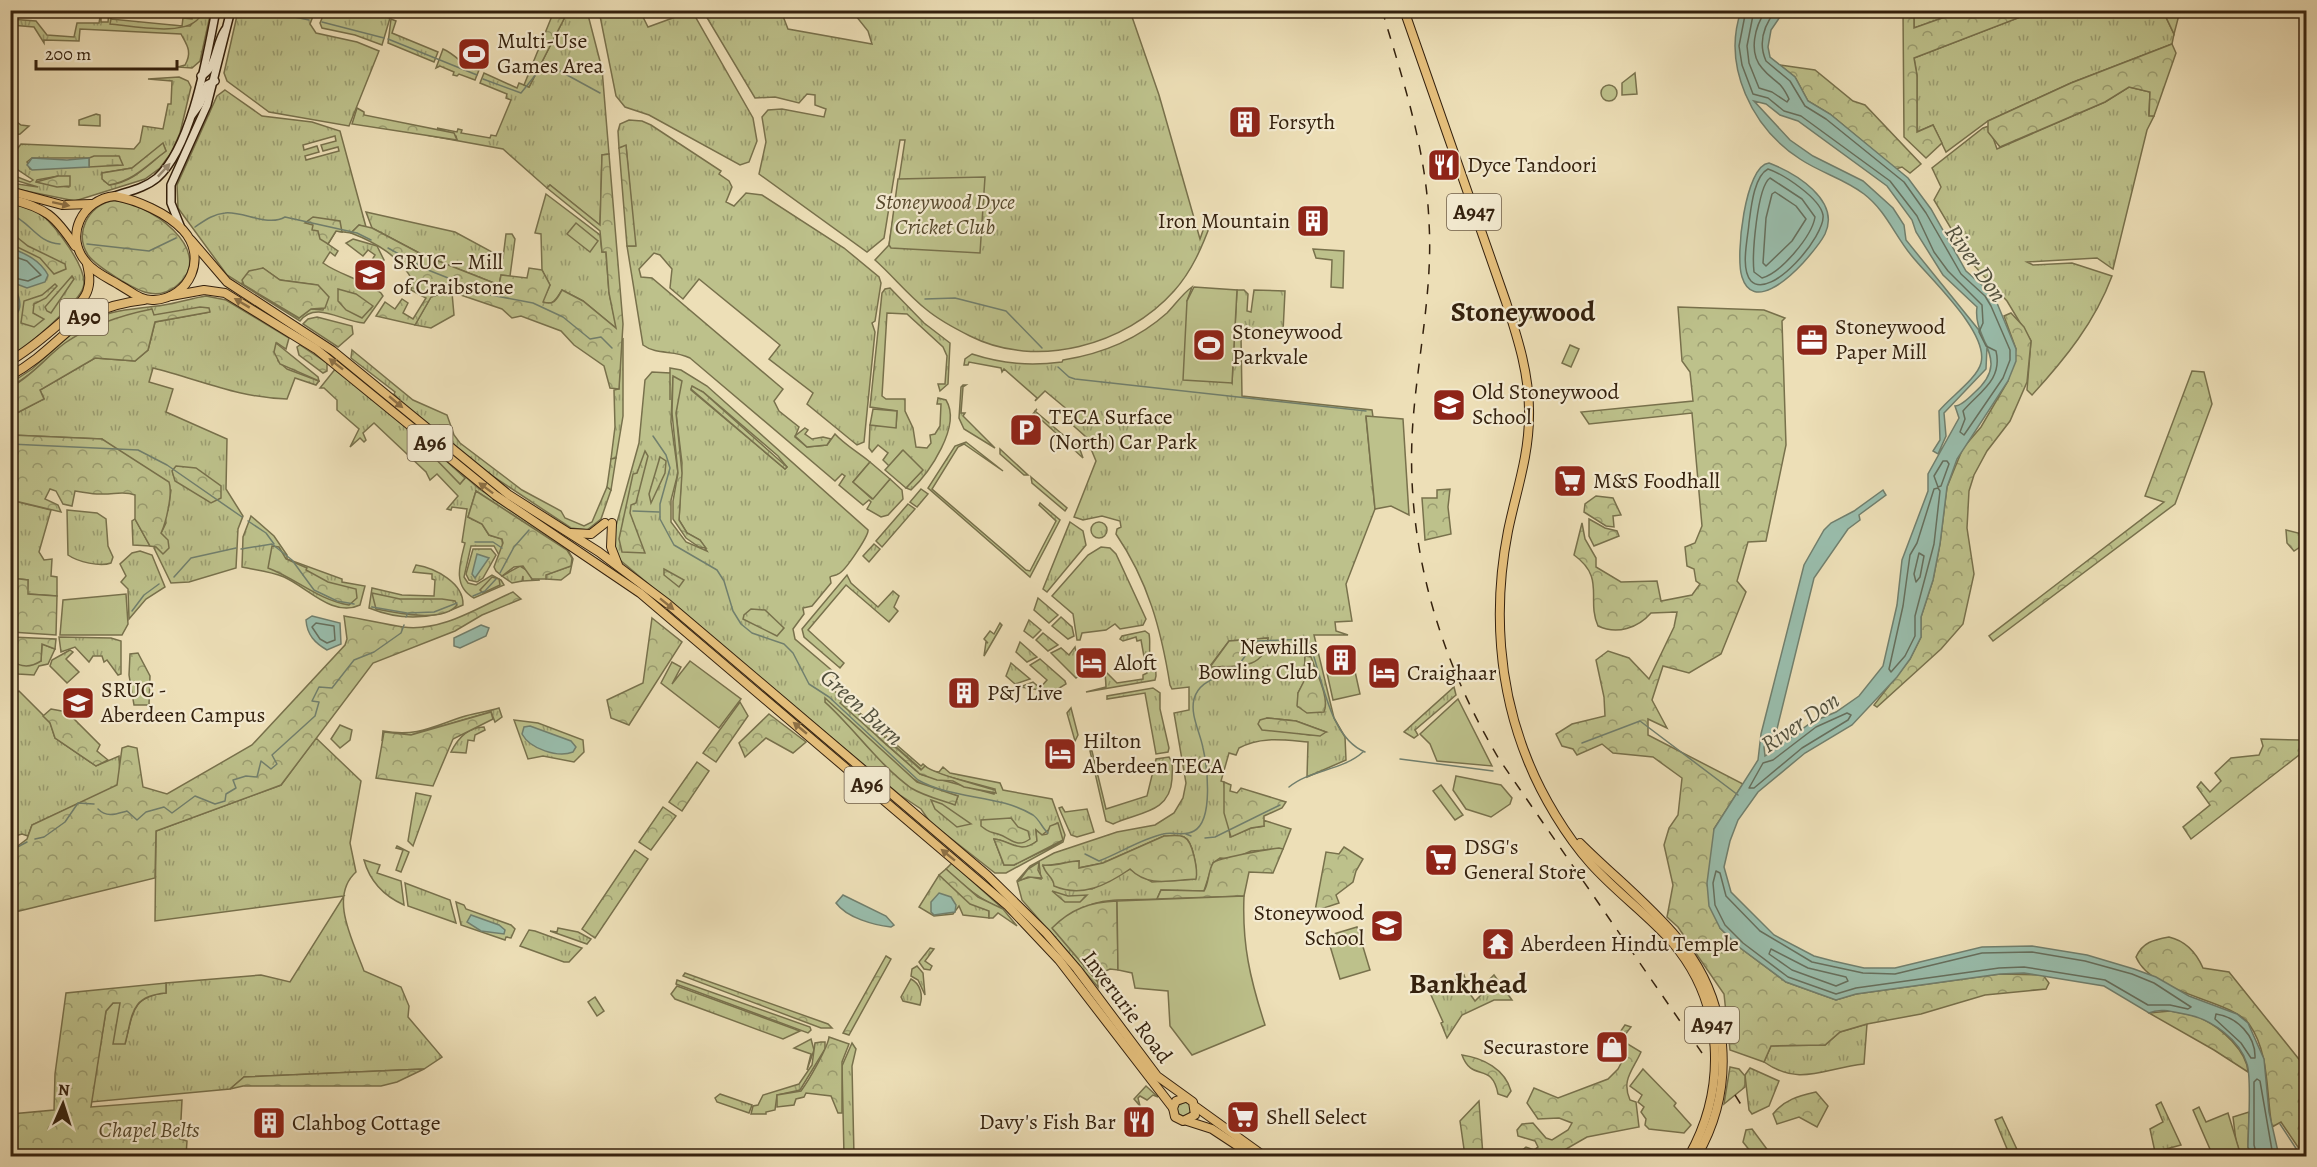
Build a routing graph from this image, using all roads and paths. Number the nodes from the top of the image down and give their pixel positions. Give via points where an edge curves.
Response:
1 (216, 10) edge
2 (222, 10) edge
3 (231, 10) edge
4 (1404, 10) edge
5 (228, 26) junction
6 (210, 41) junction
7 (201, 76) junction
8 (215, 81) junction
9 (189, 119) junction
10 (10, 191) edge
11 (115, 196) junction
12 (10, 199) edge
13 (92, 203) junction
14 (181, 228) junction
15 (188, 237) junction
16 (80, 252) junction
17 (87, 264) junction
18 (171, 297) junction
19 (144, 300) junction
20 (10, 361) edge
21 (10, 376) edge
22 (567, 532) junction
23 (621, 568) junction
24 (1567, 829) junction
25 (1044, 936) junction
26 (1185, 1098) junction
27 (1196, 1107) junction
28 (1173, 1108) junction
29 (1187, 1121) junction
30 (1252, 1156) edge
31 (1264, 1156) edge
32 (1689, 1156) edge
33 (1697, 1156) edge

1 - 6 main road
2 - 6 main road
3 - 5 main road
4 - 24 main road, A947 via 1522,353 1530,414 1526,458 1501,577 1503,665 1511,709 1529,764
5 - 7 main road via 220,38 211,69
5 - 8 main road
6 - 7 main road
7 - 9 main road
8 - 9 main road via 207,84
8 - 14 main road via 171,185 171,203
11 -> 9 main road via 144,185 165,170 180,146
10 -> 13 main road via 62,205
11 - 13 main road
11 - 14 main road, A96 via 139,202
12 - 16 main road via 52,215
13 - 16 main road via 76,229
14 - 15 main road, A96
15 - 18 main road, A96 via 195,254 192,274 182,290
15 -> 22 main road, A96 via 228,282 351,364 495,484
16 - 17 main road
17 - 19 main road
17 - 20 main road, A90 via 90,280 83,299
18 - 19 main road, A96
25 -> 18 main road, A96 via 640,593 495,495 336,364 221,292 204,290
19 - 21 main road, A90 via 110,305 88,315
22 - 23 main road, A96
22 - 23 main road via 588,534 609,523 611,548
23 -> 25 main road, A96 via 989,876
24 - 32 main road, A947 via 1592,865 1673,944 1703,995 1713,1031 1715,1076 1705,1124
24 - 33 main road, A947 via 1677,938 1697,966 1712,998 1721,1032 1723,1074 1715,1116
25 - 26 main road, Inverurie Road / A96 via 1077,969 1152,1071
25 - 28 main road, Inverurie Road / A96
26 - 27 main road, A96
26 - 28 main road via 1177,1100
27 - 29 main road via 1195,1115
27 - 31 main road, A96
28 - 29 main road, A96 via 1177,1119
29 - 30 main road, A96 via 1212,1129

